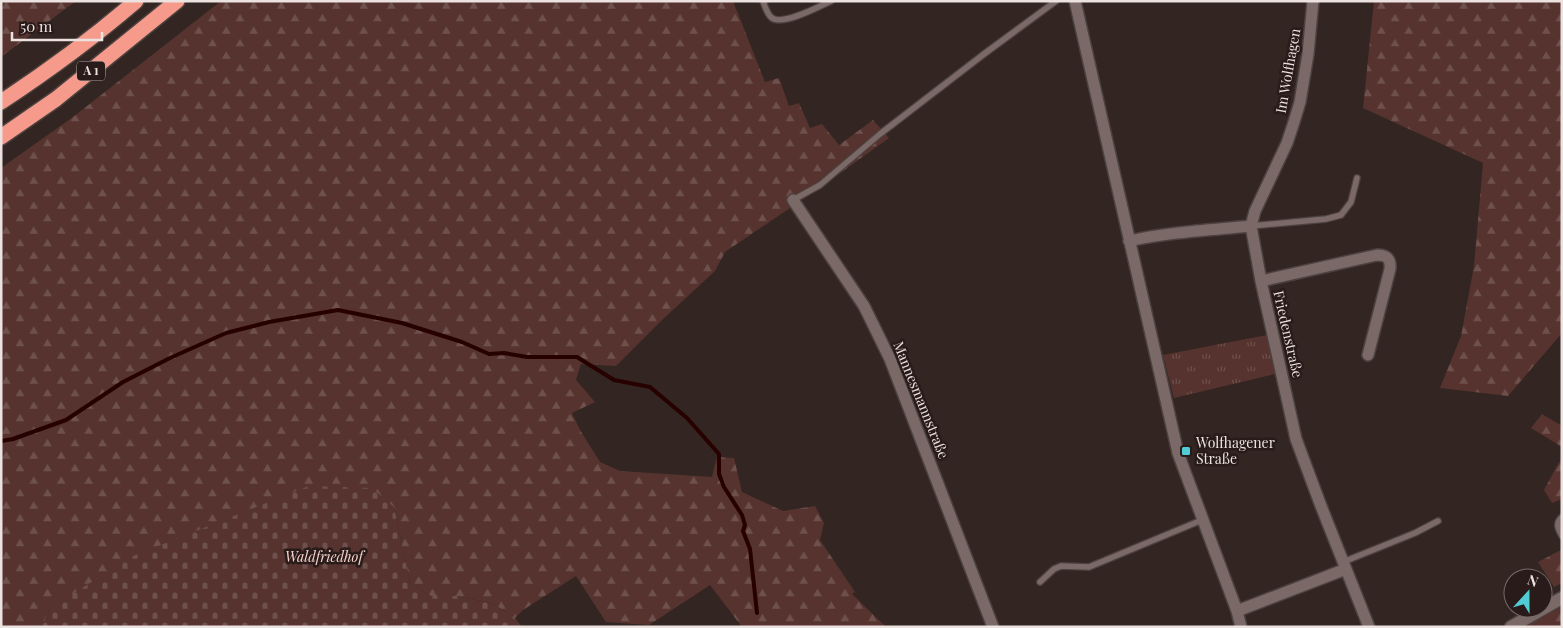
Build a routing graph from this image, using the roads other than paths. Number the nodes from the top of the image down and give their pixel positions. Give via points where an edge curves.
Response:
1 (136, 1) edge
2 (176, 1) edge
3 (763, 1) edge
4 (831, 1) edge
5 (1056, 1) edge
6 (1076, 1) edge
7 (1313, 1) edge
8 (1, 102) edge
9 (1, 137) edge
10 (1357, 178) dead end
11 (793, 200) joint
12 (1251, 226) junction
13 (1130, 241) junction
14 (1261, 281) junction
15 (1368, 355) dead end
16 (1562, 517) edge
17 (1202, 520) junction
18 (1438, 521) dead end
19 (1562, 536) edge
20 (1345, 566) junction
21 (1040, 582) dead end
22 (1562, 598) edge
23 (1237, 611) junction
24 (993, 627) edge
25 (1241, 627) edge
26 (1369, 627) edge
27 (1511, 627) edge

1 - 8 highway, A 1 via 52,68
2 - 9 highway, A 1 via 56,99
3 - 4 lane via 771,18 777,21
5 - 11 lane via 880,134 820,185
6 - 13 street
7 - 12 street, Im Wolfhagen via 1298,108 1287,143
10 - 12 lane via 1351,202 1341,215
11 - 24 street, Mannesmannstraße via 864,306 890,359
12 - 13 street
12 - 14 street, Friedenstraße
13 - 17 street via 1178,452
14 - 15 street via 1377,255 1388,257 1390,269
14 - 20 street, Friedenstraße via 1296,438
16 - 19 lane via 1557,526
17 - 21 lane via 1089,567 1061,566
17 - 23 street
18 - 20 lane
20 - 23 street
20 - 26 street, Friedenstraße
22 - 27 main road
23 - 25 street

